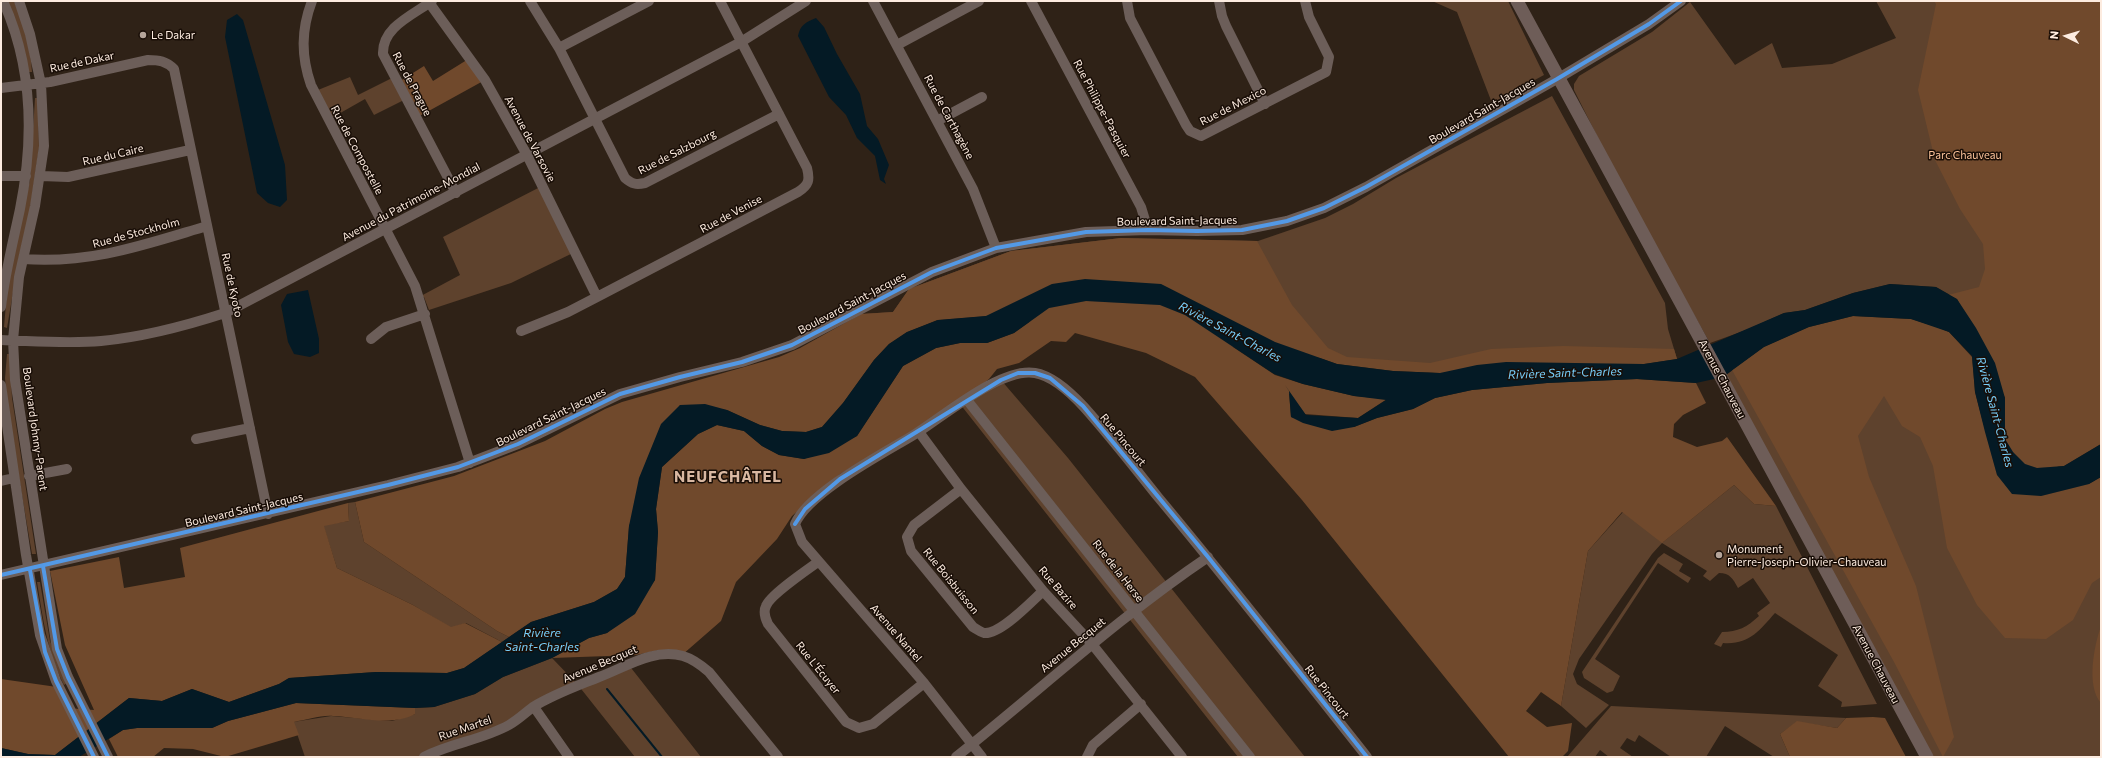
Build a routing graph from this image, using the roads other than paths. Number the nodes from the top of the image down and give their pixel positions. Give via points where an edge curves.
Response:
1 (3, 1) edge
2 (18, 1) edge
3 (312, 1) edge
4 (530, 1) edge
5 (649, 1) edge
6 (720, 1) edge
7 (806, 1) edge
8 (873, 1) edge
9 (979, 1) edge
10 (1031, 1) edge
11 (1127, 1) edge
12 (1219, 1) edge
13 (1305, 1) edge
14 (1517, 1) edge
15 (1681, 1) edge
16 (430, 2) edge
17 (741, 42) junction
18 (897, 45) junction
19 (559, 48) junction
20 (168, 64) joint
21 (1558, 79) junction
22 (41, 84) junction
23 (27, 85) junction
24 (1, 88) edge
25 (982, 97) dead end
26 (1265, 104) junction
27 (779, 114) junction
28 (594, 118) junction
29 (937, 121) junction
30 (190, 150) junction
31 (527, 155) junction
32 (1, 176) edge
33 (26, 176) junction
34 (41, 176) junction
35 (456, 193) junction
36 (207, 226) junction
37 (385, 229) junction
38 (1148, 230) junction
39 (996, 248) junction
40 (5, 257) edge
41 (23, 259) junction
42 (597, 297) junction
43 (1, 307) edge
44 (225, 313) junction
45 (425, 314) junction
46 (521, 331) dead end
47 (371, 339) dead end
48 (1, 340) edge
49 (13, 340) junction
50 (1, 385) edge
51 (967, 400) junction
52 (2, 410) edge
53 (250, 428) junction
54 (919, 432) junction
55 (196, 439) dead end
56 (470, 463) junction
57 (67, 469) dead end
58 (28, 476) junction
59 (14, 478) junction
60 (1, 481) edge
61 (961, 489) junction
62 (268, 514) junction
63 (795, 524) joint
64 (1208, 557) junction
65 (818, 562) junction
66 (42, 566) junction
67 (30, 570) junction
68 (1, 576) edge
69 (1043, 591) junction
70 (1134, 611) junction
71 (1092, 644) junction
72 (924, 683) junction
73 (1141, 704) junction
74 (534, 707) junction
75 (972, 745) junction
76 (94, 757) edge
77 (108, 757) edge
78 (424, 757) edge
79 (569, 757) edge
80 (778, 757) edge
81 (956, 757) edge
82 (982, 757) edge
83 (1086, 757) edge
84 (1182, 757) edge
85 (1250, 757) edge
86 (1367, 757) edge
87 (1926, 757) edge

1 - 23 street via 15,32
2 - 22 street, Boulevard Johnny-Parent via 30,34
3 - 37 street, Rue de Compostelle via 304,28 303,56 306,72 320,106
4 - 19 street
5 - 19 street
6 - 17 street, Rue de Venise
7 - 17 street, Avenue du Patrimoine-Mondial
8 - 18 street, Rue de Carthagène
9 - 18 street
10 - 38 street, Rue Philippe-Pasquier via 1141,207
11 - 26 street, Rue de Mexico via 1130,18 1190,131 1201,136 1207,134
12 - 26 street via 1226,26
13 - 26 street, Rue de Mexico via 1309,17 1329,57 1328,67 1321,75
14 - 21 main road, Avenue Chauveau
15 - 21 street, Boulevard Saint-Jacques via 1649,24
16 - 31 street, Avenue de Varsovie via 485,80
16 - 35 street, Rue de Prague via 390,31 383,45 383,54
17 - 27 street, Rue de Venise
17 - 28 street, Avenue du Patrimoine-Mondial
18 - 29 street, Rue de Carthagène
19 - 28 street
20 - 22 street, Rue de Dakar via 160,60 148,60
20 - 30 street, Rue de Kyoto via 174,69
21 - 38 street, Boulevard Saint-Jacques via 1324,208 1287,221 1242,230
21 - 87 main road, Avenue Chauveau
22 - 23 street, Rue de Dakar
22 - 34 street, Boulevard Johnny-Parent via 44,146
23 - 24 street, Rue de Dakar
23 - 33 street via 30,139
25 - 29 street
27 - 28 street, Rue de Salzbourg via 645,183 636,185 625,178
27 - 42 street, Rue de Venise via 807,168 809,182 805,187
28 - 31 street, Avenue du Patrimoine-Mondial
29 - 39 street, Rue de Carthagène via 973,189
30 - 34 street, Rue du Caire via 68,177
30 - 36 street, Rue de Kyoto
31 - 35 street, Avenue du Patrimoine-Mondial
31 - 42 street, Avenue de Varsovie
32 - 33 street
33 - 40 street
34 - 41 street, Boulevard Johnny-Parent
35 - 37 street, Avenue du Patrimoine-Mondial
36 - 41 street, Rue de Stockholm via 113,253 66,260
36 - 44 street, Rue de Kyoto
37 - 44 street, Avenue du Patrimoine-Mondial
37 - 45 street, Rue de Compostelle via 415,286
38 - 39 street, Boulevard Saint-Jacques via 1086,232
39 - 56 street, Boulevard Saint-Jacques via 932,272 792,345 742,362 620,394 518,444
40 - 43 street
41 - 49 street, Boulevard Johnny-Parent
42 - 46 street, Rue de Venise
44 - 49 street, Avenue du Patrimoine-Mondial via 143,335 100,341
44 - 53 street, Rue de Kyoto
45 - 47 street via 386,326
45 - 56 street, Rue de Compostelle
48 - 49 street, Avenue du Patrimoine-Mondial
49 - 58 street, Boulevard Johnny-Parent via 18,406
50 - 52 street
51 - 54 street, Rue Pincourt
51 - 64 street, Rue Pincourt via 1018,373 1035,373 1050,378 1083,406
51 - 70 street, Rue de la Herse
52 - 59 street
53 - 55 street
53 - 62 street, Rue de Kyoto
54 - 61 street, Rue Bazire
54 - 63 street, Rue Pincourt via 840,479 805,509
56 - 62 street, Boulevard Saint-Jacques
57 - 58 street
58 - 66 street, Boulevard Johnny-Parent
59 - 60 street
59 - 67 street
61 - 69 street, Rue Bazire
61 - 69 street, Rue Boisbuisson via 914,525 907,537 911,551 973,627 983,633 995,631 1005,625
62 - 66 street, Boulevard Saint-Jacques
63 - 65 street, Avenue Nantel via 802,542
64 - 70 street, Avenue Becquet
64 - 86 street, Rue Pincourt
65 - 72 street, Avenue Nantel
65 - 72 street, Rue L'Écuyer via 769,600 764,612 765,618 846,722 859,728 873,724
66 - 67 street, Boulevard Saint-Jacques
66 - 77 street, Boulevard Johnny-Parent via 57,649 68,677
67 - 68 street, Boulevard Saint-Jacques
67 - 76 street via 40,635 56,680
69 - 71 street, Rue Bazire
70 - 71 street, Avenue Becquet
70 - 85 street, Rue de la Herse
71 - 73 street, Rue Bazire
71 - 75 street, Avenue Becquet
72 - 75 street, Avenue Nantel
73 - 83 street via 1093,745
73 - 84 street, Rue Bazire
74 - 78 street, Rue Martel via 509,725 486,736
74 - 79 street
74 - 80 street, Avenue Becquet via 636,661 665,655 683,656 697,662 708,672
75 - 81 street, Avenue Becquet
75 - 82 street, Avenue Nantel

